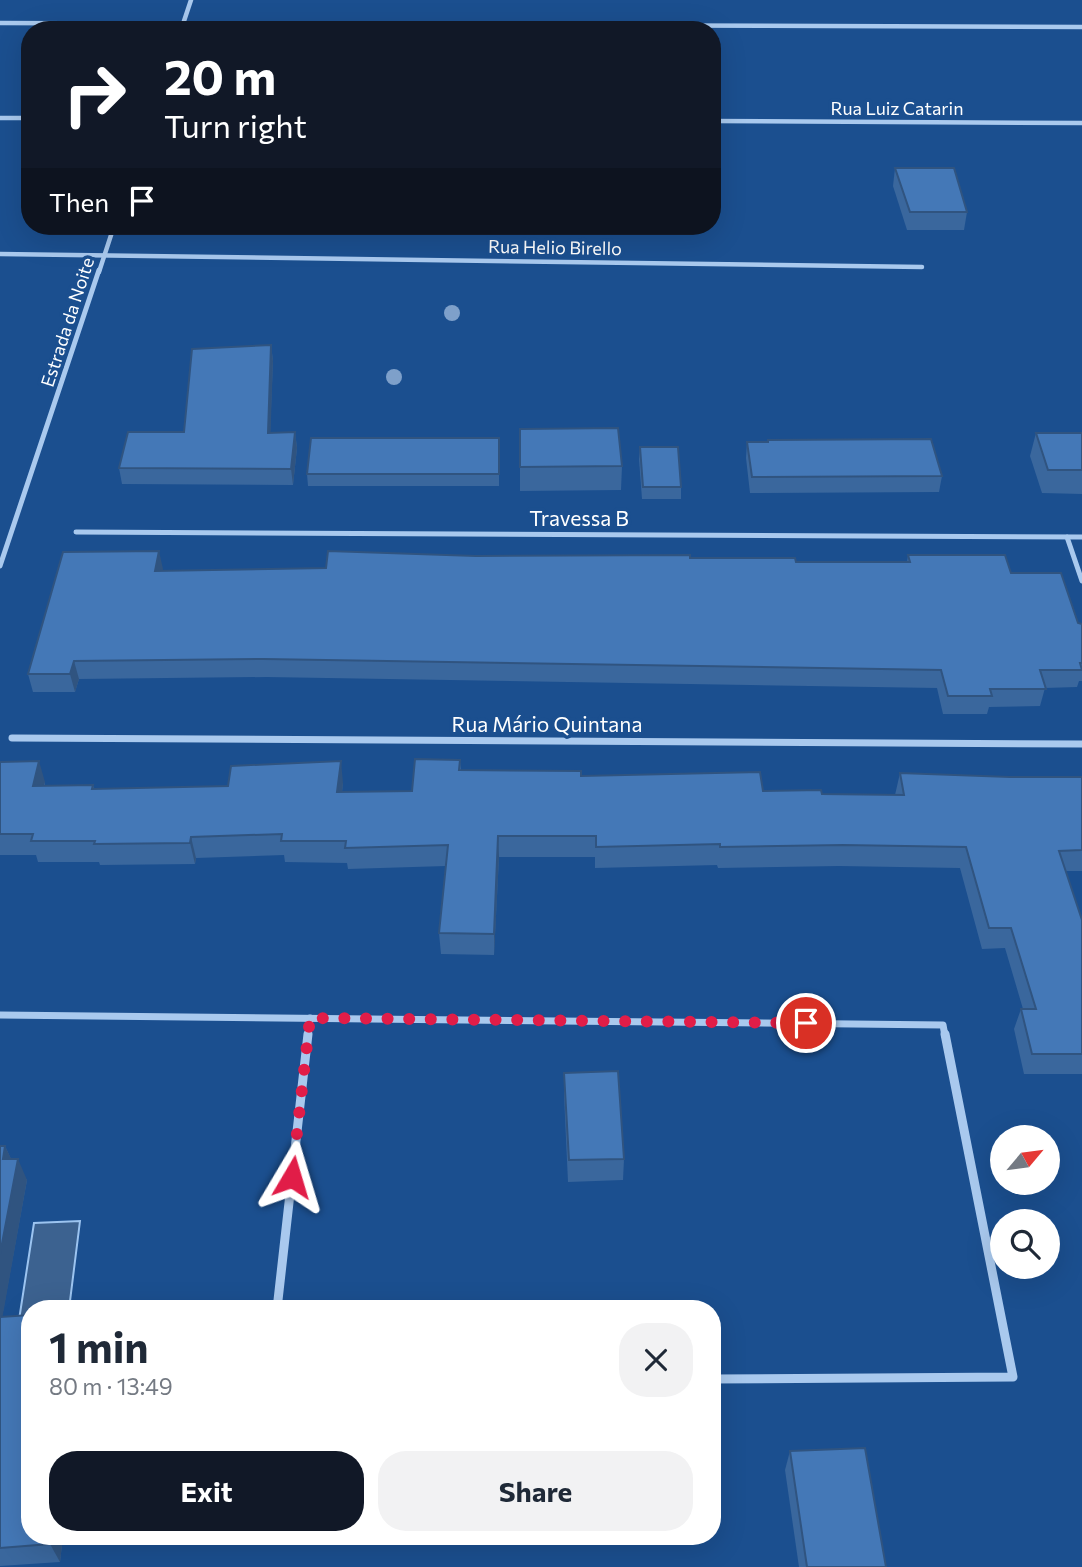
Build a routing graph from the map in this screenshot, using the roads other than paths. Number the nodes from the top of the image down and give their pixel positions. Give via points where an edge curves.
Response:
1 (191, 0) edge
2 (184, 21) edge
3 (0, 23) edge
4 (21, 23) edge
5 (721, 27) edge
6 (1082, 27) edge
7 (0, 118) edge
8 (21, 118) edge
9 (721, 121) edge
10 (1082, 123) edge
11 (111, 235) edge
12 (0, 254) edge
13 (104, 254) junction
14 (922, 267) dead end
15 (76, 532) dead end
16 (1067, 537) junction
17 (1082, 537) edge
18 (0, 566) edge
19 (1082, 581) edge
20 (12, 738) dead end
21 (1082, 744) edge
22 (0, 1015) edge
23 (310, 1018) junction
24 (278, 1300) edge
25 (721, 1379) edge

1 - 2 street
3 - 4 street
5 - 6 street
7 - 8 street
9 - 10 street, Rua Luiz Catarin
11 - 13 street, Estrada da Noite
12 - 13 street, Rua Helio Birello
13 - 14 street, Rua Helio Birello
13 - 18 street, Estrada da Noite
15 - 16 street, Travessa B
16 - 17 street, Travessa B
16 - 19 street
20 - 21 street, Rua Mário Quintana
22 - 23 street
23 - 24 street
23 - 25 street via 943,1025 1013,1377

